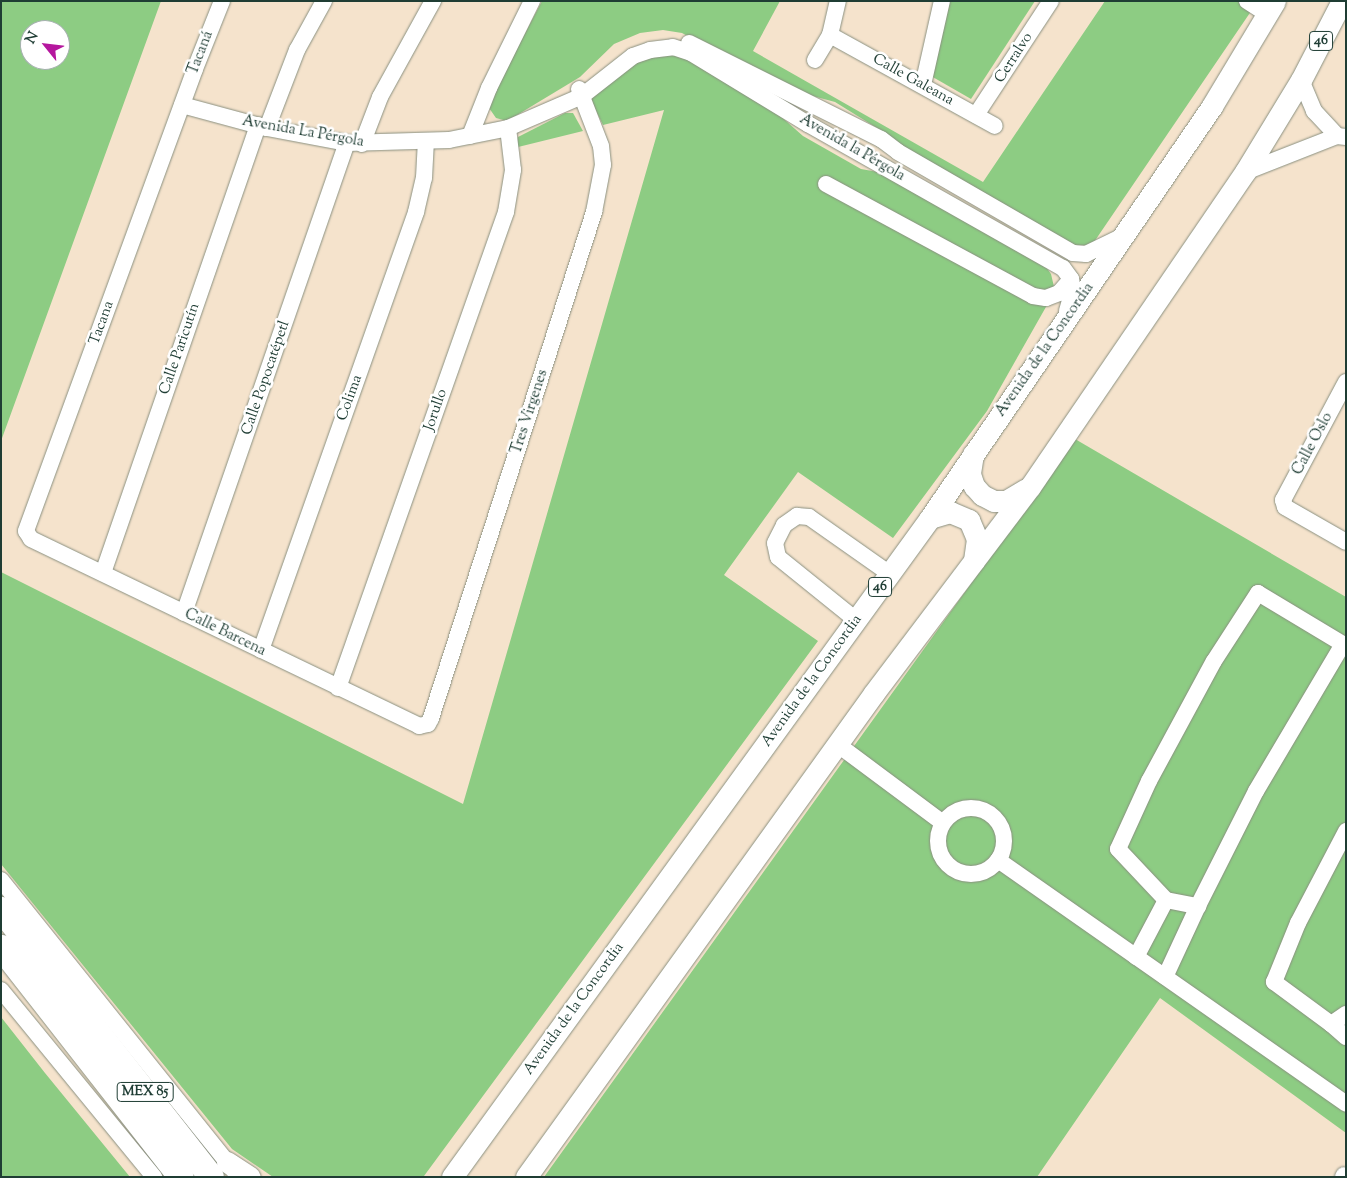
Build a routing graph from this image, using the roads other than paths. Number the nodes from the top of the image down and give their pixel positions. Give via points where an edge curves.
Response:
1 (222, 1) edge
2 (324, 1) edge
3 (433, 1) edge
4 (838, 1) edge
5 (942, 1) edge
6 (1051, 1) edge
7 (1247, 1) edge
8 (1342, 1) edge
9 (531, 2) edge
10 (1271, 8) edge
11 (830, 35) junction
12 (815, 60) dead end
13 (1301, 80) junction
14 (922, 85) junction
15 (577, 94) junction
16 (798, 96) junction
17 (182, 106) junction
18 (790, 112) junction
19 (976, 115) junction
20 (996, 126) dead end
21 (262, 127) junction
22 (508, 128) junction
23 (470, 136) junction
24 (1341, 136) edge
25 (426, 143) junction
26 (355, 144) junction
27 (898, 152) junction
28 (888, 168) junction
29 (1245, 172) junction
30 (826, 184) dead end
31 (1123, 236) junction
32 (1071, 279) junction
33 (1059, 332) junction
34 (1346, 382) edge
35 (975, 449) junction
36 (1030, 487) junction
37 (930, 518) junction
38 (31, 539) joint
39 (1346, 542) edge
40 (974, 561) junction
41 (103, 574) junction
42 (890, 574) junction
43 (184, 613) junction
44 (856, 620) junction
45 (261, 650) junction
46 (338, 688) junction
47 (419, 726) joint
48 (837, 744) junction
49 (943, 823) junction
50 (1346, 831) edge
51 (998, 860) junction
52 (1, 880) edge
53 (1166, 900) junction
54 (1198, 906) junction
55 (1, 909) edge
56 (1, 947) edge
57 (1136, 957) junction
58 (1, 966) edge
59 (1166, 977) junction
60 (1, 990) edge
61 (37, 991) junction
62 (1346, 1014) edge
63 (71, 1015) junction
64 (1330, 1024) junction
65 (1346, 1037) edge
66 (1344, 1099) edge
67 (466, 1159) junction
68 (226, 1172) edge
69 (154, 1177) edge
70 (182, 1177) edge
71 (250, 1177) edge
72 (442, 1177) edge
73 (452, 1177) edge
74 (526, 1177) edge

1 - 17 street, Tacaná
2 - 21 street, Calle Paricutín via 297,50
3 - 26 street, Calle Popocatépetl
4 - 11 street
5 - 14 street
6 - 19 street, Cerralvo
7 - 10 street
8 - 13 main road, 46
9 - 23 street via 489,88
10 - 31 main road, Avenida de la Concordia / 46 via 1212,106
11 - 12 street
11 - 14 street, Calle Galeana
13 - 24 street via 1314,111
13 - 29 main road, 46
14 - 19 street, Calle Galeana
15 - 16 street, Avenida la Pérgola via 632,44 661,37 678,38 705,49
15 - 18 street, Avenida la Pérgola via 633,56 673,47 691,53
15 - 22 street, Avenida La Pérgola
15 - 47 street, Tres Virgenes via 601,146 603,165 594,212 431,718 428,724
16 - 18 street
16 - 27 street, Avenida la Pérgola via 881,139
17 - 21 street, Avenida La Pérgola
17 - 38 street, Tacana via 27,526
18 - 28 street, Avenida la Pérgola
19 - 20 street, Calle Galeana
21 - 26 street, Avenida La Pérgola
21 - 41 street, Calle Paricutín
22 - 23 street, Avenida La Pérgola
22 - 46 street, Jorullo via 512,170 506,212
23 - 25 street, Avenida La Pérgola
24 - 29 street
25 - 26 street, Avenida La Pérgola
25 - 45 street, Colima via 424,178 416,212
26 - 43 street, Calle Popocatépetl
27 - 28 street
27 - 31 street, Avenida la Pérgola via 1073,253 1086,254
28 - 32 street, Avenida la Pérgola via 1063,268
29 - 36 main road, 46
30 - 32 street via 1032,296 1046,298 1059,293
31 - 33 main road, Avenida de la Concordia / 46
32 - 33 street via 1073,290
33 - 35 main road, Avenida de la Concordia / 46
34 - 39 street, Calle Oslo via 1283,500 1285,507
35 - 36 main road via 970,474 982,495 994,501 1006,501
35 - 37 main road, Avenida de la Concordia / 46
36 - 40 main road, 46
37 - 40 main road via 950,512 969,520 977,539
37 - 42 main road, Avenida de la Concordia / 46
38 - 41 street, Calle Barcena
40 - 48 main road, 46
41 - 43 street, Calle Barcena
42 - 44 main road, Avenida de la Concordia / 46
42 - 44 street via 809,516 797,516 784,525 774,543 778,557
43 - 45 street, Calle Barcena
44 - 67 main road, Avenida de la Concordia / 46
45 - 46 street, Calle Barcena
46 - 47 street, Calle Barcena
48 - 49 street
48 - 74 main road, 46
49 - 51 street via 938,845 948,865 969,874 985,870
49 - 51 street via 960,809 980,808 990,813 998,820 1005,840
50 - 64 street via 1298,923 1274,982
51 - 57 street
52 - 68 street
53 - 54 street
53 - 54 street via 1118,849 1149,781 1214,661 1258,593 1343,644 1256,792
53 - 57 street
54 - 59 street
55 - 63 highway, MEX 85
56 - 61 highway, MEX 85
57 - 59 street
58 - 61 highway
59 - 66 street
60 - 69 street
61 - 63 highway, MEX 85
62 - 64 street
63 - 68 highway, MEX 85
63 - 70 highway, MEX 85
64 - 65 street
67 - 72 main road
67 - 73 main road, Avenida de la Concordia / 46
68 - 71 main road

